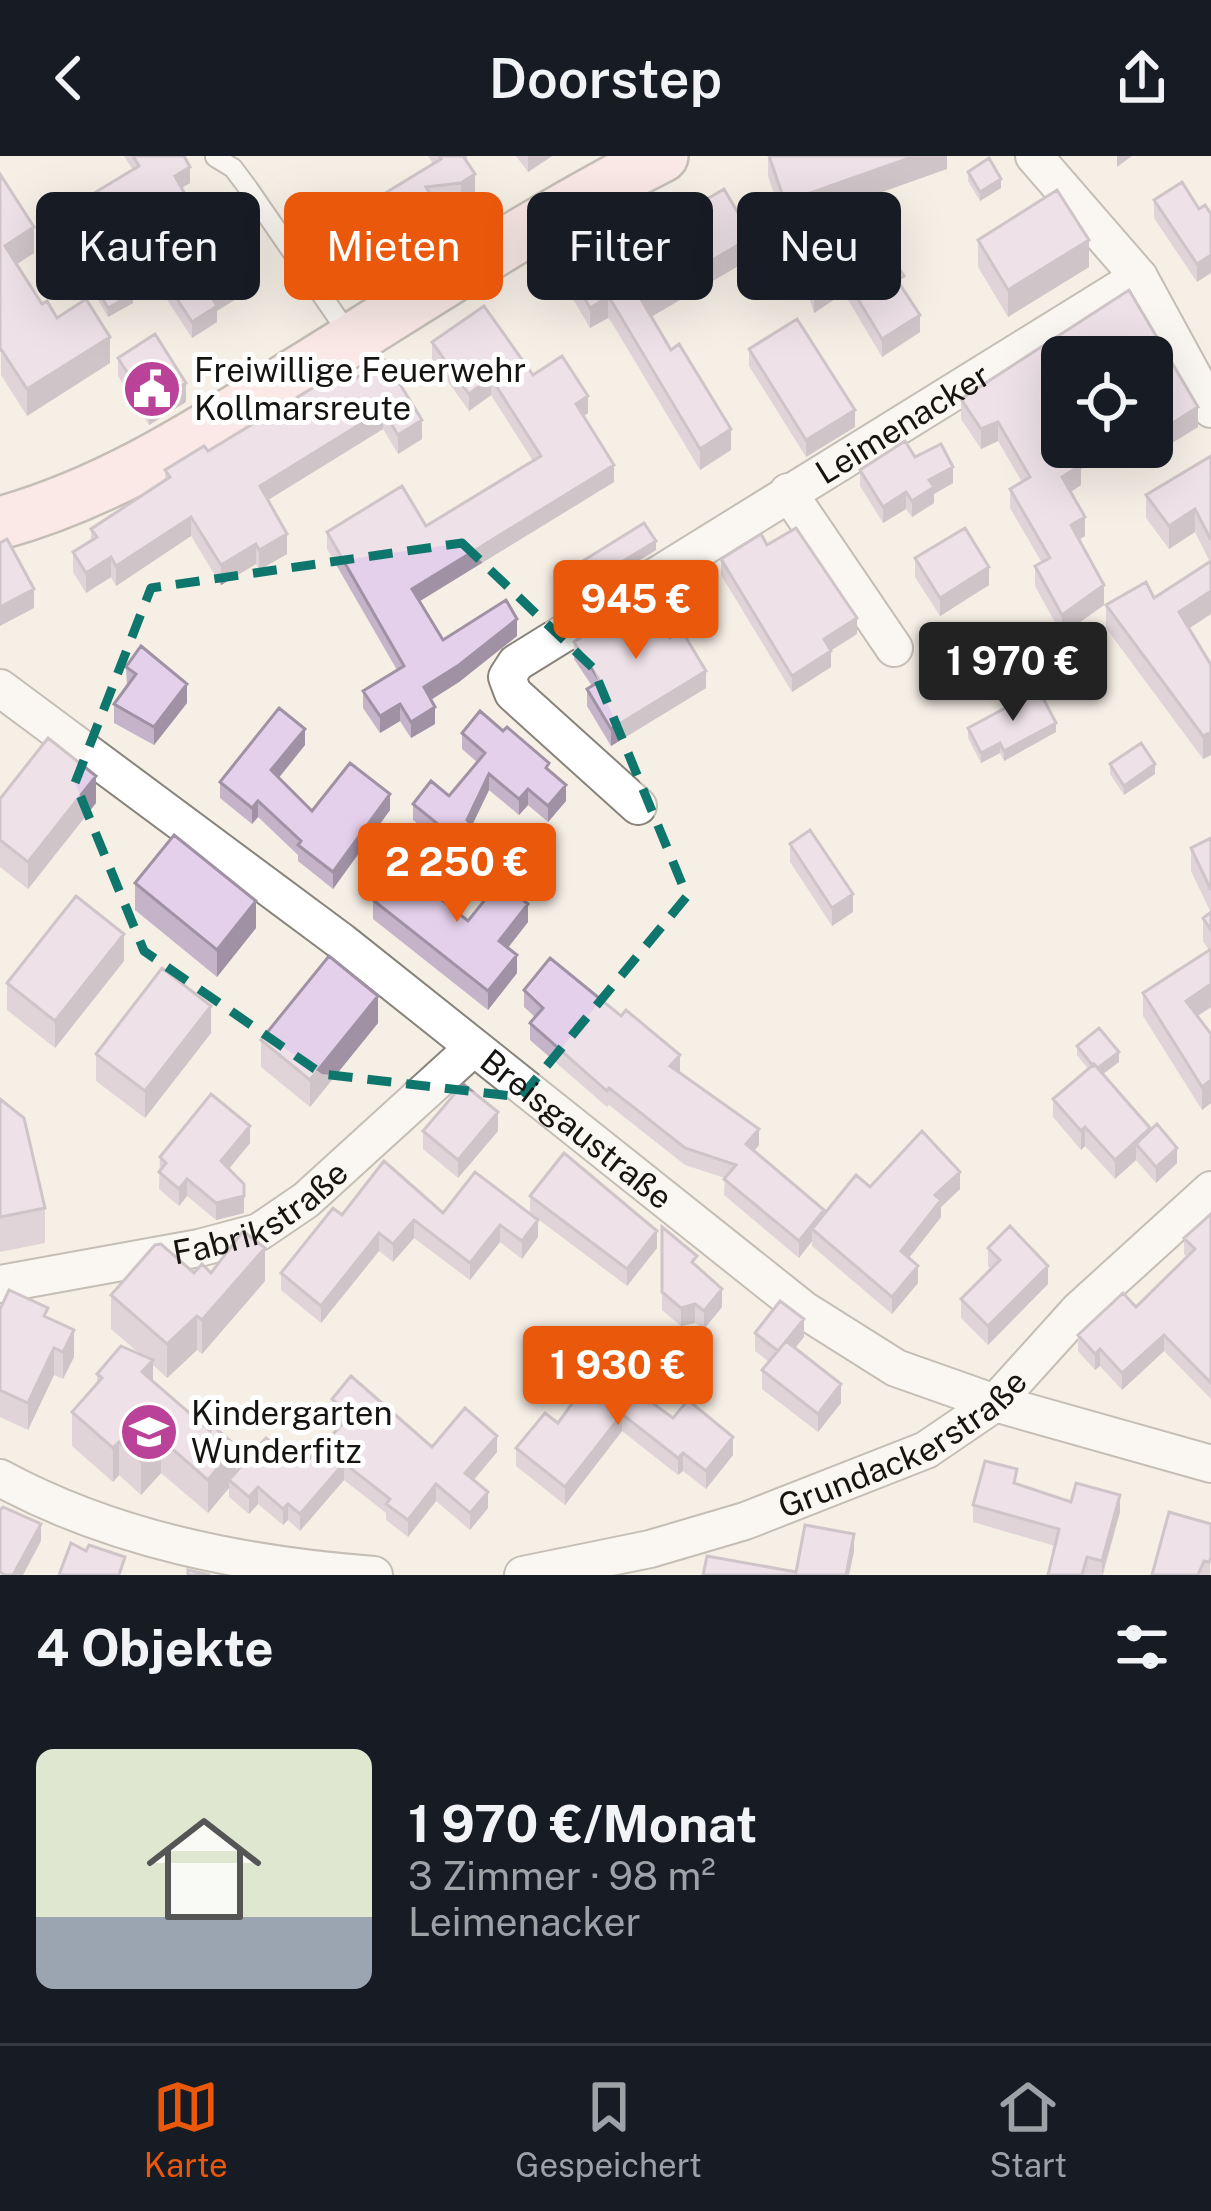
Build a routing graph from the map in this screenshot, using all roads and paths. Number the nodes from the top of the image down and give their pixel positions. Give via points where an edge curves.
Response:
1 (1034, 156) edge
2 (215, 157) edge
3 (628, 163) edge
4 (1139, 277) junction
5 (352, 340) junction
6 (1211, 409) edge
7 (788, 492) junction
8 (0, 523) edge
9 (894, 648) dead end
10 (0, 688) edge
11 (638, 806) dead end
12 (473, 1048) junction
13 (1211, 1190) edge
14 (0, 1284) edge
15 (995, 1403) junction
16 (1211, 1465) edge
17 (0, 1478) edge
18 (374, 1575) edge
19 (523, 1575) edge

1 - 4 street
2 - 5 lane via 233,167
3 - 5 main road
4 - 6 street
4 - 7 street, Leimenacker
5 - 8 main road via 112,483
7 - 9 street, Leimenacker
7 - 11 street, Leimenacker via 516,663 507,677 513,693
10 - 12 street, Breisgaustraße
12 - 14 street, Fabrikstraße via 306,1200 259,1232
12 - 15 street, Breisgaustraße via 804,1310 896,1368
13 - 15 street, Grundackerstraße via 1079,1310
15 - 16 street, Breisgaustraße
15 - 19 street, Grundackerstraße via 926,1450 745,1521
17 - 18 street via 47,1504 171,1544 278,1567

